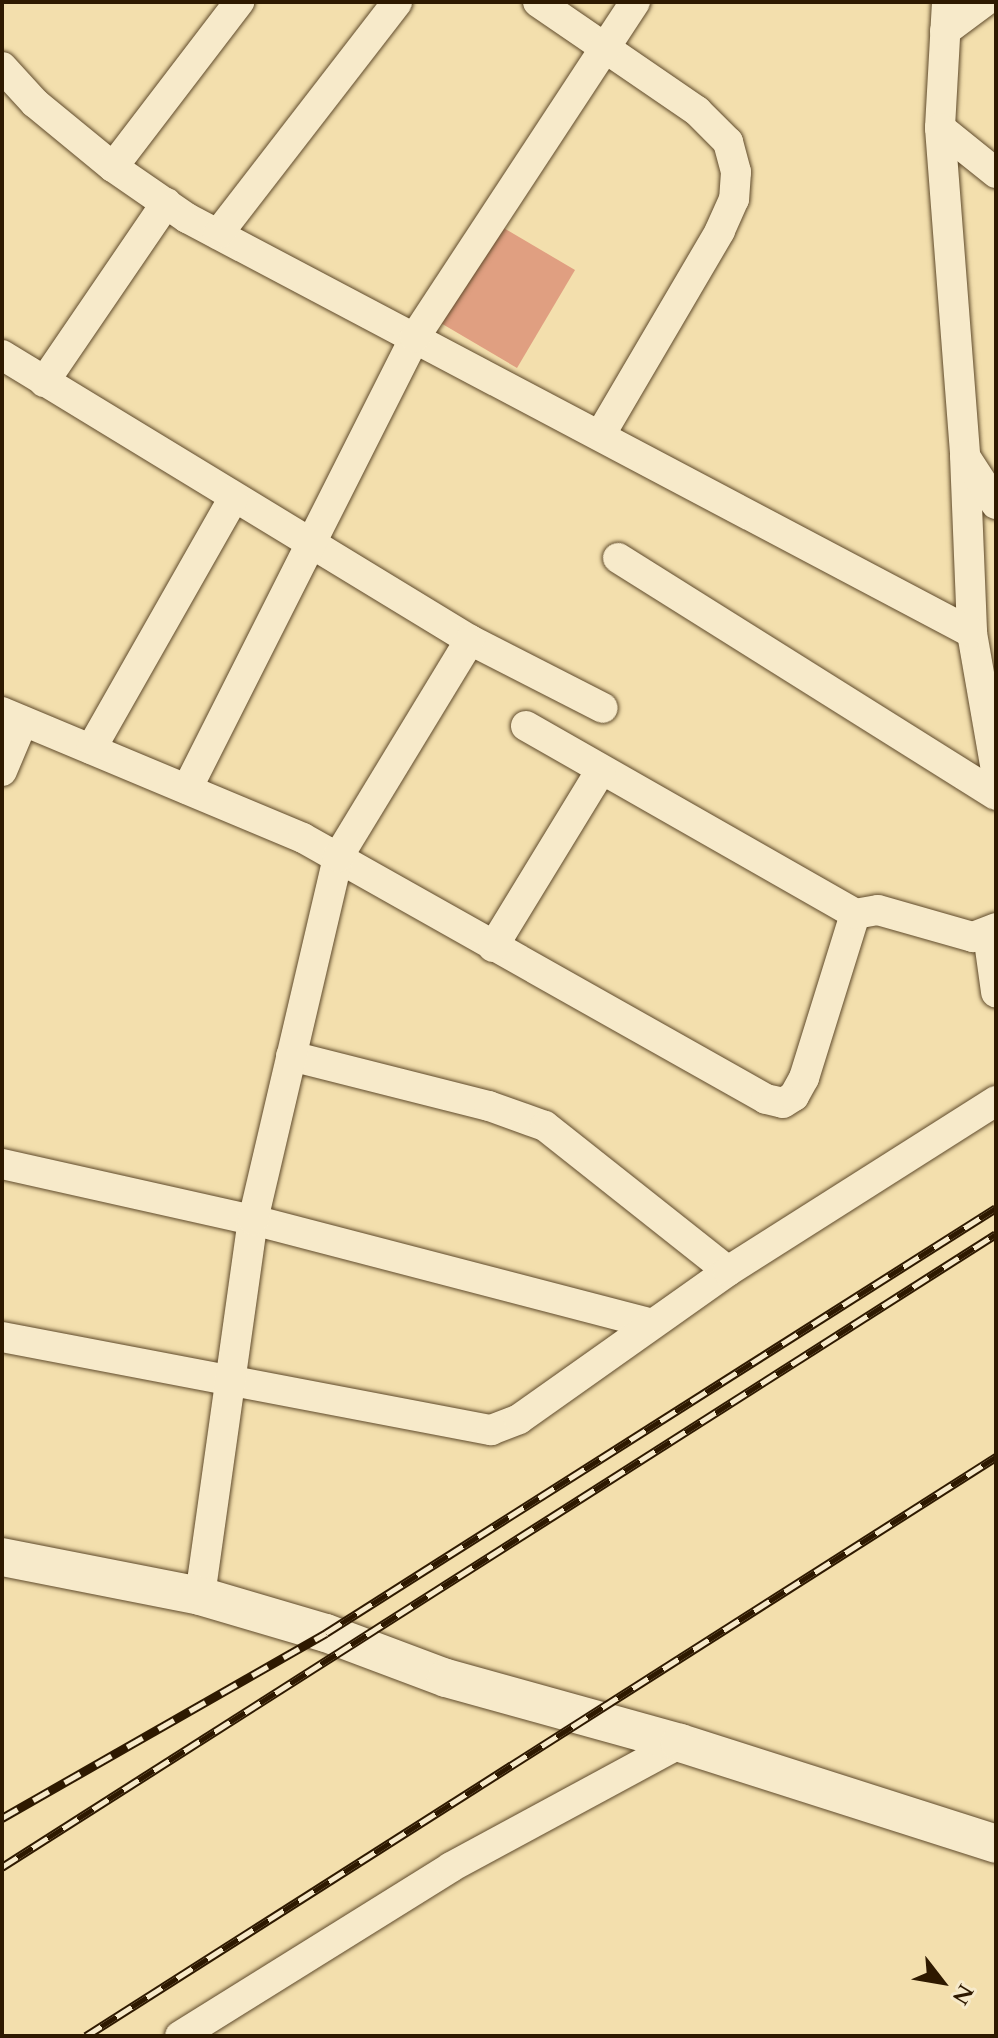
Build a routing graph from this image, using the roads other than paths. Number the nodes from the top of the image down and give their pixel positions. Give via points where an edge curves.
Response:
1 (239, 2) edge
2 (397, 2) edge
3 (538, 2) edge
4 (635, 2) edge
5 (984, 2) edge
6 (946, 17) edge
7 (606, 46) junction
8 (2, 67) edge
9 (940, 128) junction
10 (113, 167) junction
11 (996, 173) edge
12 (166, 203) junction
13 (218, 234) junction
14 (415, 337) junction
15 (2, 355) edge
16 (44, 382) junction
17 (601, 434) junction
18 (965, 456) junction
19 (233, 499) junction
20 (996, 504) edge
21 (313, 544) junction
22 (618, 558) dead end
23 (972, 633) junction
24 (470, 640) junction
25 (603, 708) dead end
26 (12, 716) edge
27 (526, 726) dead end
28 (91, 749) junction
29 (601, 770) junction
30 (2, 771) edge
31 (996, 771) edge
32 (187, 789) junction
33 (996, 795) edge
34 (338, 857) junction
35 (855, 914) junction
36 (992, 931) edge
37 (493, 947) junction
38 (996, 992) edge
39 (291, 1056) junction
40 (996, 1101) edge
41 (2, 1164) edge
42 (253, 1220) junction
43 (728, 1271) junction
44 (652, 1324) junction
45 (2, 1337) edge
46 (230, 1383) junction
47 (2, 1557) edge
48 (200, 1596) junction
49 (680, 1743) junction
50 (996, 1844) edge
51 (180, 2036) edge

1 - 10 street
2 - 13 street
3 - 7 street
4 - 7 street
5 - 6 street
6 - 9 street
7 - 14 street
7 - 17 street via 697,111 728,142 736,172 734,199 720,231
8 - 10 street via 35,103
9 - 11 street
9 - 18 street
10 - 12 street
12 - 13 street
12 - 16 street
13 - 14 street
14 - 17 street
14 - 21 street
15 - 16 street
16 - 19 street
17 - 23 street
18 - 20 street
18 - 23 street
19 - 21 street
19 - 28 street
21 - 24 street
21 - 32 street
22 - 33 street
23 - 31 street
24 - 25 street
24 - 34 street
26 - 28 street
26 - 30 street
27 - 29 street
28 - 32 street
29 - 35 street
29 - 37 street
32 - 34 street
34 - 37 street
34 - 39 street
35 - 36 street via 878,910 973,937
35 - 37 street via 804,1078 783,1103 766,1099
36 - 38 street
39 - 42 street
39 - 43 street via 489,1106 545,1126
40 - 43 street
41 - 42 street
42 - 44 street
42 - 46 street
43 - 44 street
44 - 46 street via 519,1419 491,1430
45 - 46 street
46 - 48 street
47 - 48 street
48 - 49 street via 326,1633 446,1678
49 - 50 street
49 - 51 street via 451,1867

